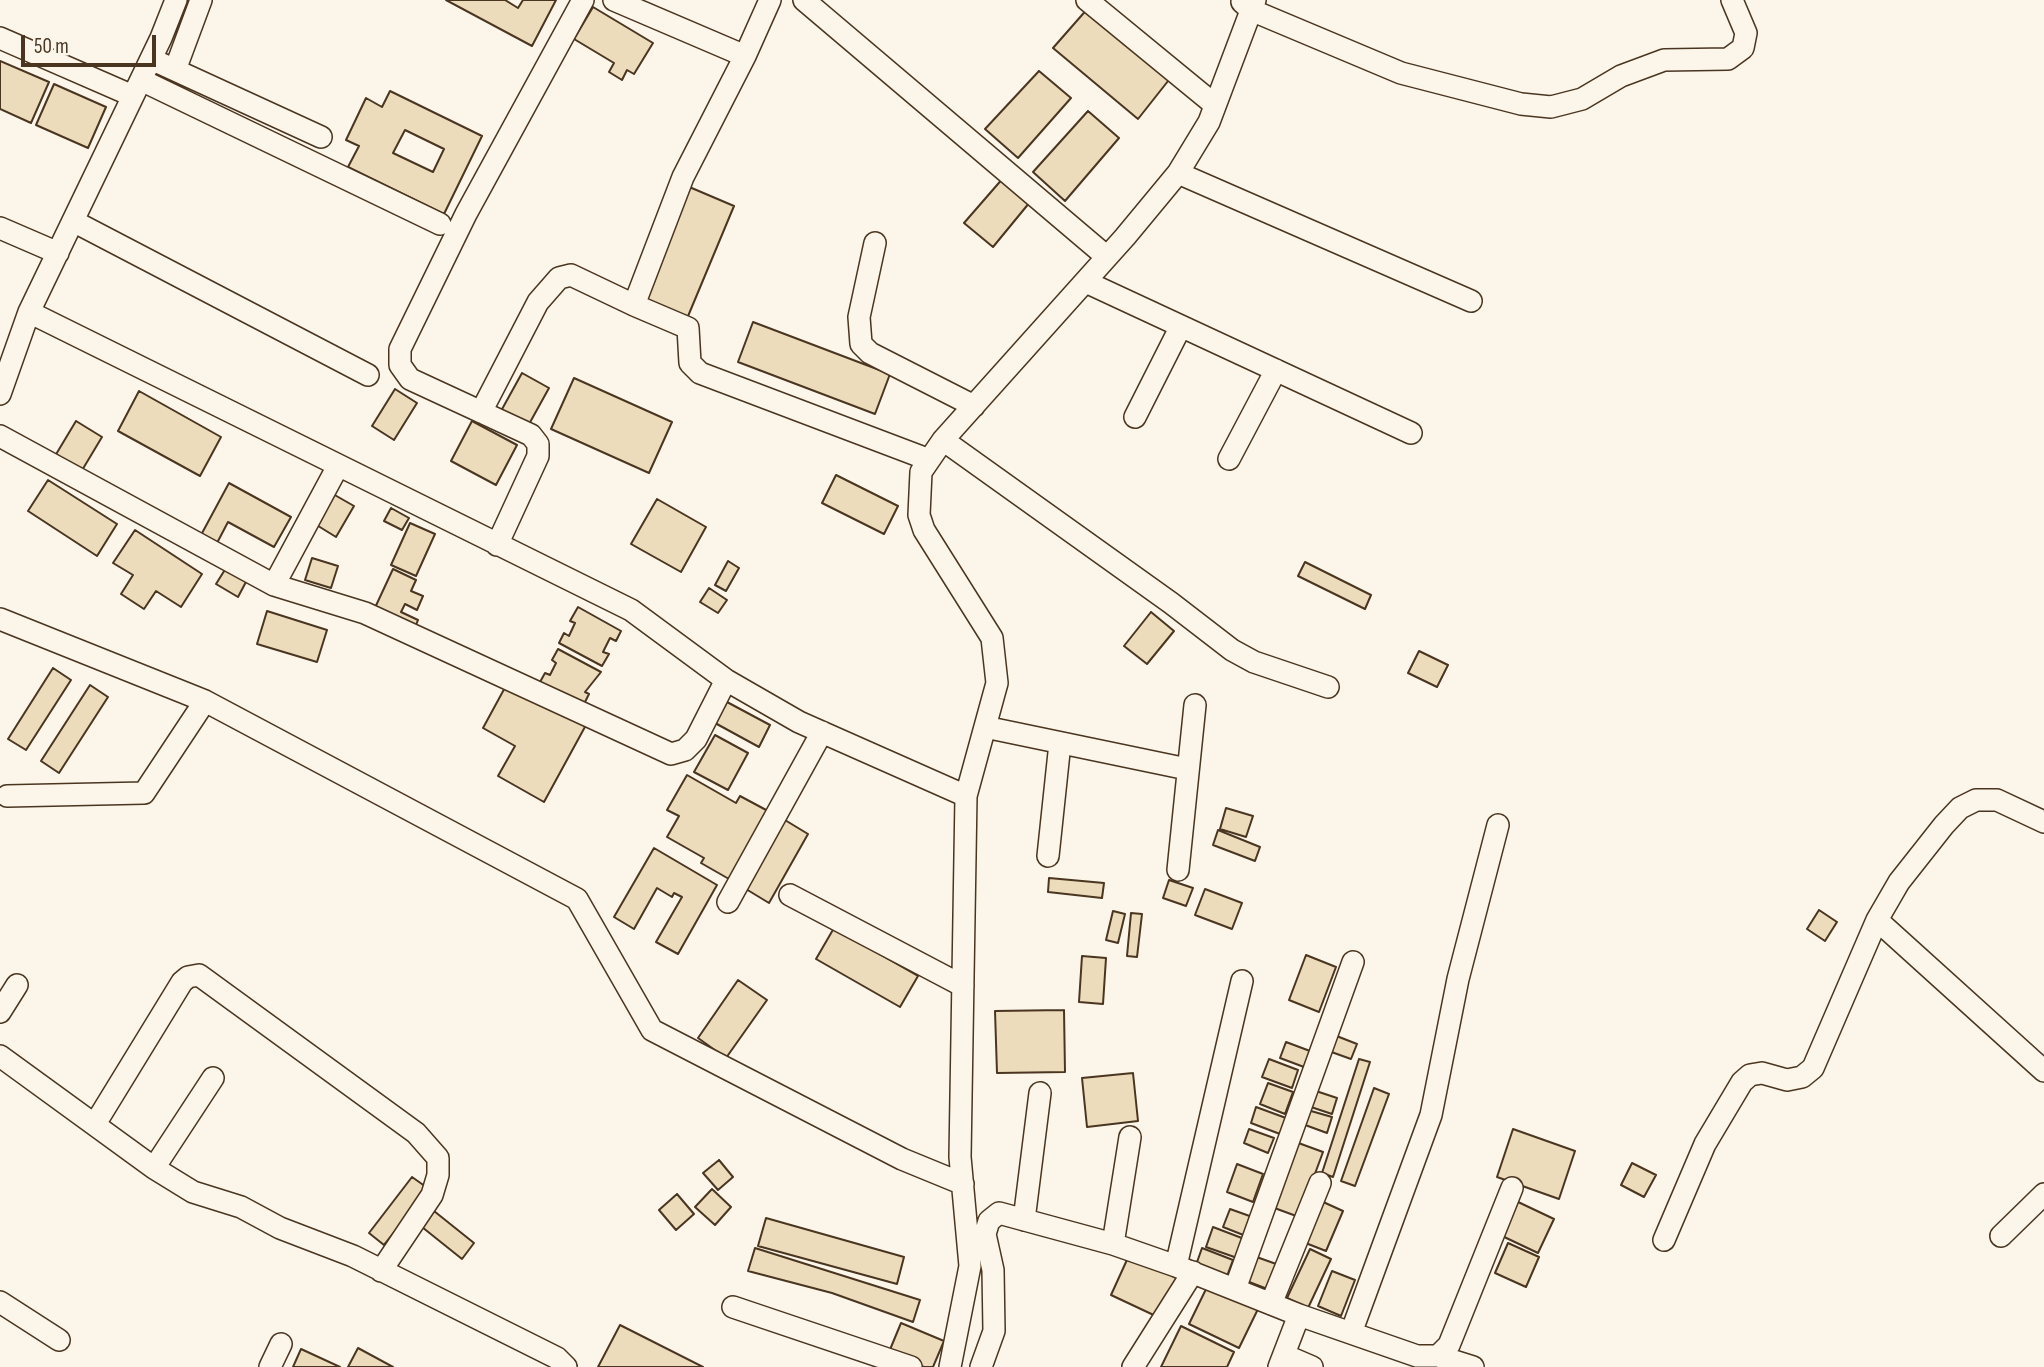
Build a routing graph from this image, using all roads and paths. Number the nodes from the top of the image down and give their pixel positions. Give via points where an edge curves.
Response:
1 (176, 0) edge
2 (201, 0) edge
3 (583, 0) edge
4 (614, 0) edge
5 (770, 0) edge
6 (804, 0) edge
7 (1087, 0) edge
8 (1732, 0) edge
9 (1249, 3) edge
10 (827, 8) edge
11 (0, 38) edge
12 (745, 56) junction
13 (151, 59) junction
14 (175, 70) junction
15 (137, 88) junction
16 (1215, 105) junction
17 (321, 137) dead end
18 (1178, 173) junction
19 (73, 221) junction
20 (440, 224) dead end
21 (0, 228) edge
22 (875, 243) dead end
23 (58, 253) junction
24 (1107, 257) junction
25 (1086, 282) junction
26 (1471, 301) dead end
27 (634, 304) junction
28 (29, 312) junction
29 (1181, 326) junction
30 (1276, 370) junction
31 (368, 375) dead end
32 (0, 394) edge
33 (974, 406) junction
34 (481, 412) junction
35 (1135, 417) dead end
36 (1411, 433) dead end
37 (0, 436) edge
38 (943, 440) junction
39 (927, 459) junction
40 (1229, 459) dead end
41 (338, 466) junction
42 (497, 545) junction
43 (274, 585) junction
44 (0, 619) edge
45 (726, 680) junction
46 (1328, 687) dead end
47 (205, 702) junction
48 (1195, 705) dead end
49 (985, 727) junction
50 (822, 732) junction
51 (1060, 743) junction
52 (1187, 769) junction
53 (8, 796) dead end
54 (967, 796) junction
55 (2044, 822) edge
56 (1498, 825) dead end
57 (1048, 856) dead end
58 (1178, 870) dead end
59 (790, 895) dead end
60 (728, 902) dead end
61 (1877, 920) junction
62 (1353, 962) dead end
63 (1242, 981) dead end
64 (17, 985) dead end
65 (963, 986) junction
66 (0, 1012) edge
67 (0, 1056) edge
68 (2044, 1071) edge
69 (213, 1078) dead end
70 (1040, 1093) dead end
71 (95, 1124) junction
72 (1130, 1137) dead end
73 (154, 1168) junction
74 (1320, 1183) dead end
75 (963, 1184) junction
76 (1511, 1188) dead end
77 (2044, 1194) edge
78 (1024, 1220) junction
79 (2001, 1236) dead end
80 (1664, 1240) dead end
81 (1113, 1244) junction
82 (1185, 1269) junction
83 (381, 1271) junction
84 (1235, 1289) junction
85 (0, 1302) edge
86 (1271, 1304) junction
87 (733, 1307) dead end
88 (1299, 1315) junction
89 (1351, 1333) junction
90 (59, 1340) dead end
91 (281, 1344) dead end
92 (1437, 1356) junction
93 (1282, 1361) edge
94 (270, 1367) edge
95 (566, 1367) edge
96 (911, 1367) edge
97 (950, 1367) edge
98 (981, 1367) edge
99 (1133, 1367) edge
100 (1312, 1367) edge
101 (1473, 1367) edge

1 - 13 street
2 - 14 street
3 - 34 street via 466,214 400,349 400,365 410,379
4 - 12 street
5 - 12 street
6 - 10 street
7 - 16 street
8 - 9 street via 1746,33 1743,48 1728,59 1664,60 1620,76 1582,99 1551,107 1521,104 1401,73
9 - 16 street
10 - 24 street
11 - 15 street
12 - 27 street via 682,177
13 - 14 street
13 - 15 street
14 - 17 street
15 - 19 street
15 - 20 street
16 - 18 street
18 - 24 street
18 - 26 street
19 - 23 street
19 - 31 street
21 - 23 street
22 - 33 street via 859,317 861,344 870,353
23 - 28 street
24 - 25 street
25 - 29 street
25 - 33 street
27 - 34 street via 571,275 559,278 538,302
27 - 39 street via 688,328 690,363 700,373
28 - 32 street
28 - 41 street
29 - 30 street
29 - 35 street
30 - 36 street
30 - 40 street
33 - 38 street
34 - 42 street via 531,435 538,444 538,456
37 - 43 street
38 - 39 street
38 - 46 street via 1232,650
39 - 49 street via 918,495 924,530 992,638 998,683
41 - 42 street
41 - 43 street
42 - 45 street via 631,610
43 - 45 street via 365,613 671,754 685,750 696,738
44 - 47 street
45 - 50 street
47 - 53 street via 144,793
47 - 75 street via 577,898 652,1030 902,1159
48 - 52 street
49 - 51 street
49 - 54 street
50 - 54 street
50 - 60 street
51 - 52 street
51 - 57 street
52 - 58 street
54 - 65 street
55 - 61 street via 1997,800 1976,800 1960,808 1899,882
56 - 89 street via 1458,979 1431,1115
59 - 65 street
61 - 68 street
61 - 80 street via 1813,1068 1802,1077 1787,1080 1762,1073 1742,1082 1705,1144
62 - 84 street
63 - 82 street
64 - 66 street
65 - 75 street
67 - 71 street
69 - 73 street
70 - 78 street
71 - 73 street
71 - 83 street via 181,982 199,975 416,1133 438,1158 432,1195
72 - 81 street
73 - 83 street via 194,1192 241,1207
74 - 86 street
75 - 97 street via 970,1266
76 - 92 street via 1450,1345
77 - 79 street
78 - 81 street
78 - 98 street via 999,1213 989,1221 985,1234 993,1270 994,1331
81 - 82 street
82 - 84 street
82 - 99 street
83 - 95 street via 557,1358
84 - 86 street
85 - 90 street
86 - 88 street
87 - 96 street
88 - 89 street
88 - 93 street
89 - 92 street via 1417,1356
91 - 94 street
92 - 101 street
93 - 100 street

